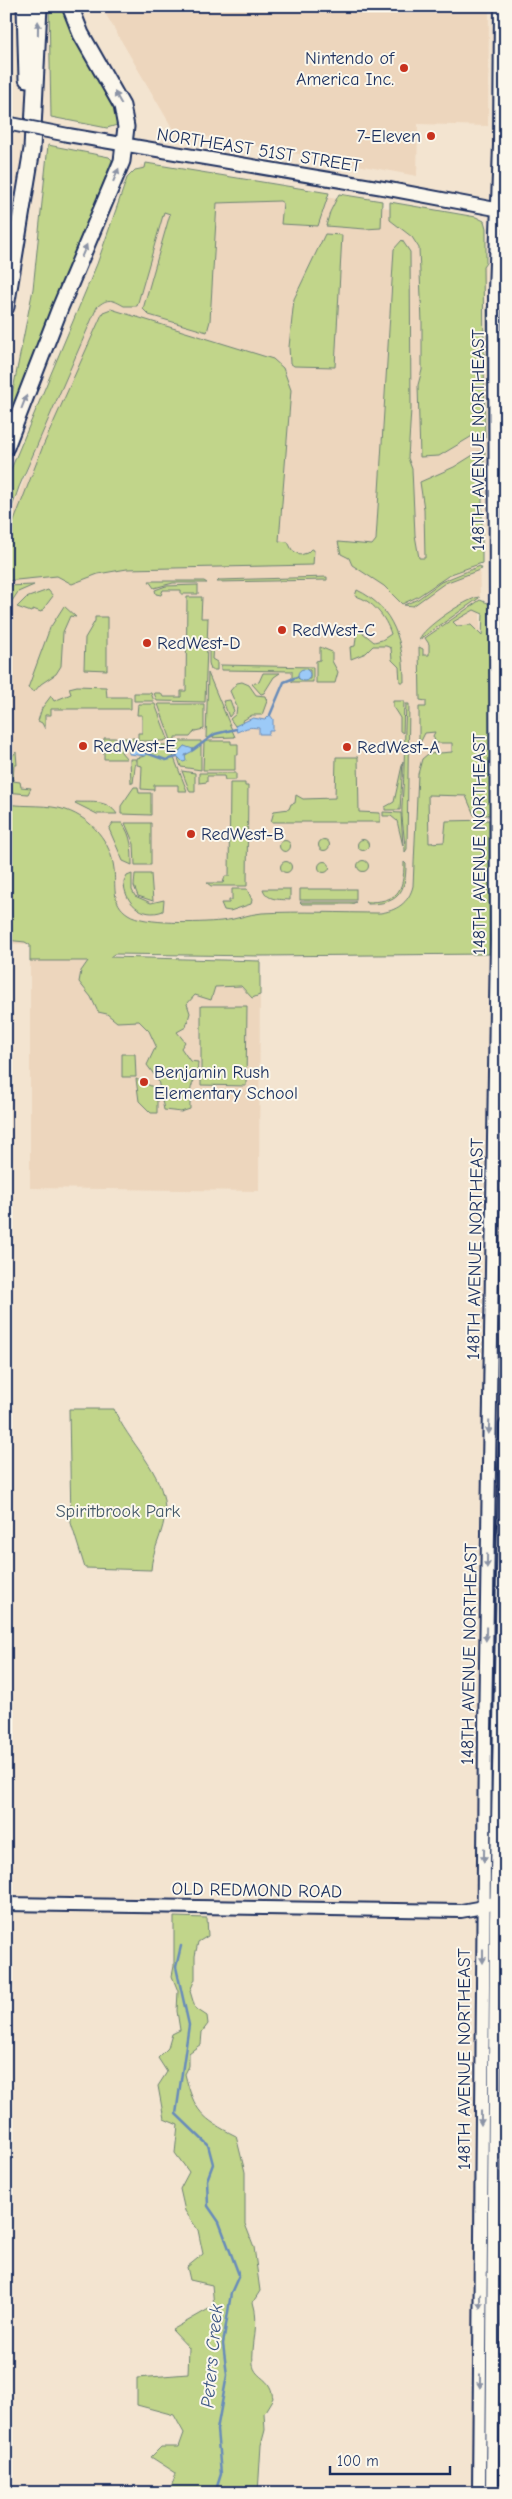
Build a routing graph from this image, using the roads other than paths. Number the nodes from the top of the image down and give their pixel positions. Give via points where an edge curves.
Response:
1 (25, 6) edge
2 (38, 6) edge
3 (70, 6) edge
4 (501, 6) edge
5 (6, 123) edge
6 (125, 146) junction
7 (501, 210) edge
8 (14, 250) junction
9 (6, 307) edge
10 (6, 447) edge
11 (506, 1425) edge
12 (502, 1870) edge
13 (501, 1900) edge
14 (6, 1904) edge
15 (483, 1907) junction
16 (479, 2493) edge
17 (492, 2493) edge

1 - 8 highway via 26,111
8 -> 2 highway via 32,150
6 -> 3 highway via 122,106 81,34
4 - 7 main road, 148TH AVENUE NORTHEAST
5 - 6 main road, NORTHEAST 51ST STREET, bridge
6 - 7 main road, NORTHEAST 51ST STREET
10 -> 6 highway via 122,161
7 -> 15 main road, 148TH AVENUE NORTHEAST via 495,292 497,940
8 - 9 highway
11 - 12 main road, 148TH AVENUE NORTHEAST
12 - 13 main road, 148TH AVENUE NORTHEAST
13 - 15 main road, OLD REDMOND ROAD
13 - 17 main road, 148TH AVENUE NORTHEAST
14 - 15 main road, OLD REDMOND ROAD via 461,1911
15 -> 16 main road, 148TH AVENUE NORTHEAST

